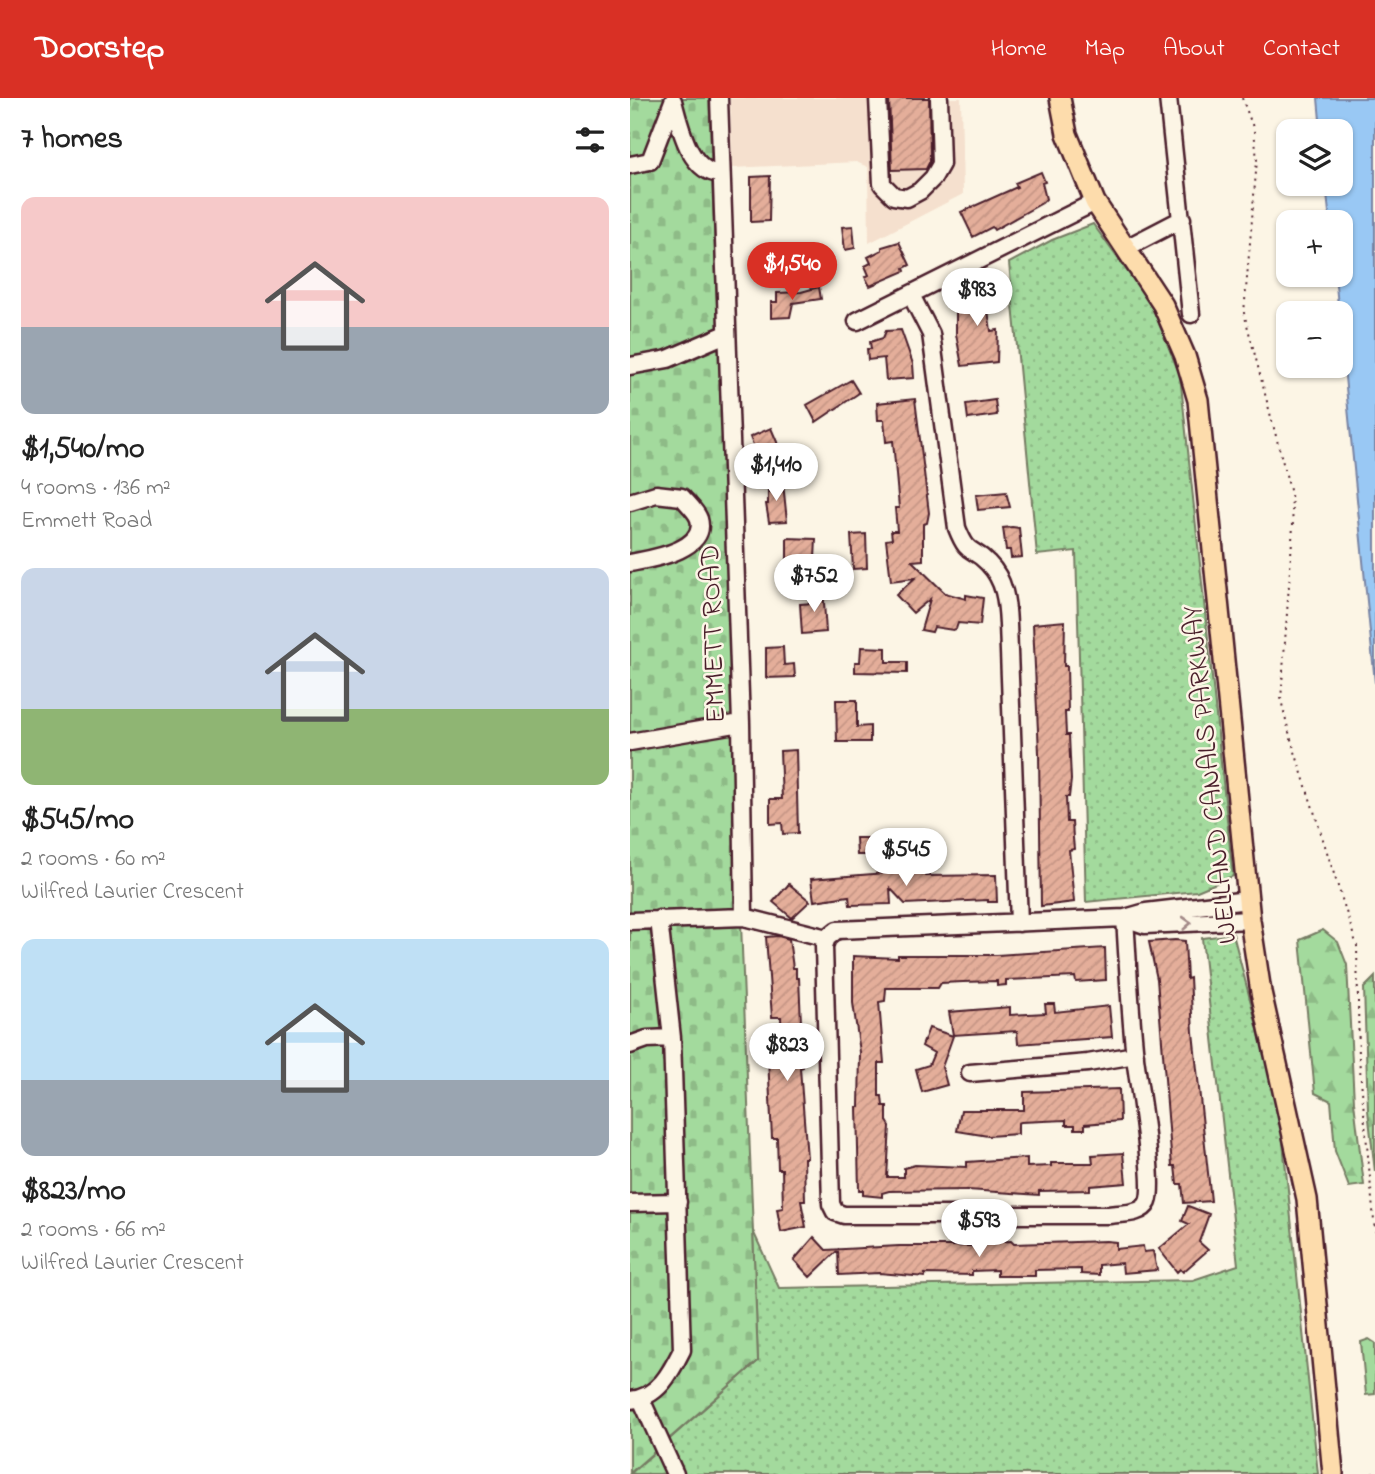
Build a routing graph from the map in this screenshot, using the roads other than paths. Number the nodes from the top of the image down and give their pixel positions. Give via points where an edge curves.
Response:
1 (719, 98) edge
2 (878, 98) edge
3 (939, 98) edge
4 (1060, 98) edge
5 (1168, 98) edge
6 (674, 99) edge
7 (630, 164) edge
8 (721, 174) junction
9 (1095, 202) junction
10 (1182, 219) junction
11 (1126, 248) junction
12 (911, 295) junction
13 (1191, 314) dead end
14 (857, 321) dead end
15 (726, 334) junction
16 (630, 366) edge
17 (630, 502) edge
18 (630, 563) edge
19 (741, 723) junction
20 (630, 742) edge
21 (1249, 910) junction
22 (744, 917) junction
23 (1125, 918) junction
24 (659, 919) junction
25 (630, 921) edge
26 (1019, 922) junction
27 (827, 938) junction
28 (672, 1038) junction
29 (630, 1045) edge
30 (1135, 1055) junction
31 (970, 1073) dead end
32 (678, 1202) junction
33 (630, 1203) edge
34 (636, 1399) edge
35 (675, 1474) edge
36 (1333, 1474) edge

1 - 8 street, EMMETT ROAD
2 - 3 street via 882,184 894,196 907,198 920,191 941,164
4 - 9 main road, WELLAND CANALS PARKWAY via 1067,134
5 - 10 street
6 - 7 street via 650,161
6 - 8 street via 684,139 700,164
8 - 15 street, EMMETT ROAD
9 - 11 main road, WELLAND CANALS PARKWAY
9 - 12 street
10 - 11 street
10 - 13 street
11 - 21 main road, WELLAND CANALS PARKWAY via 1163,305 1198,400
12 - 14 street
12 - 26 street via 931,334 957,528 965,549 988,562 1003,587
15 - 16 street via 668,359
15 - 19 street, EMMETT ROAD
17 - 18 street via 656,494 682,497 699,519 699,527 691,541 674,554
19 - 20 street
19 - 22 street, EMMETT ROAD
21 - 23 street via 1145,925
21 - 36 main road, WELLAND CANALS PARKWAY via 1261,992 1307,1199
22 - 24 street
22 - 27 street
23 - 26 street
23 - 30 street
24 - 25 street
24 - 28 street
26 - 27 street via 847,928
27 - 30 street via 831,1204 835,1212 1109,1215 1139,1211 1146,1205 1149,1188
28 - 29 street
28 - 32 street
30 - 31 street
32 - 33 street
32 - 34 street via 682,1350 666,1380
34 - 35 street

